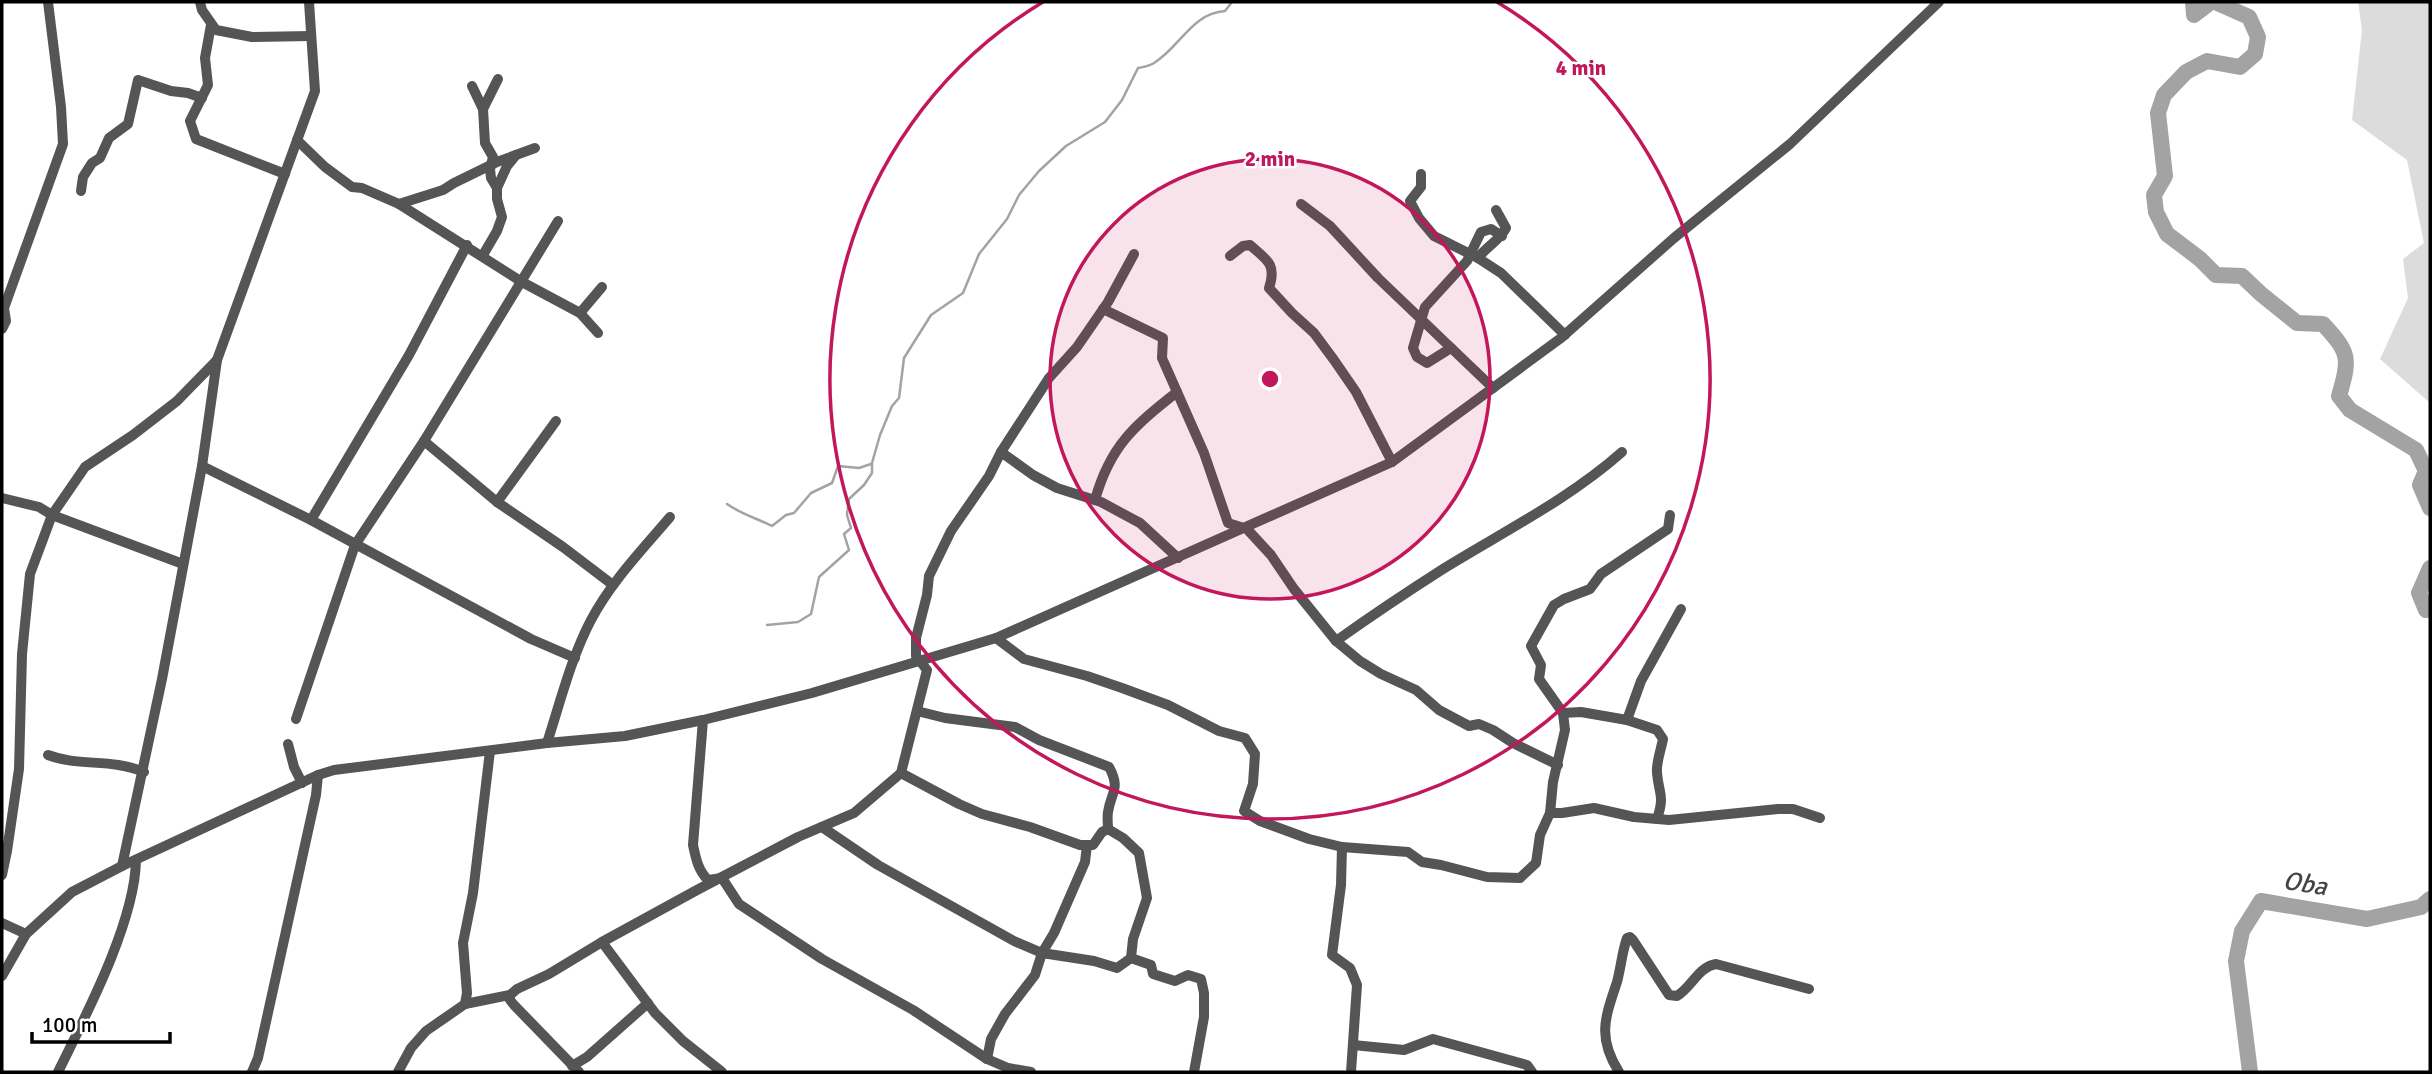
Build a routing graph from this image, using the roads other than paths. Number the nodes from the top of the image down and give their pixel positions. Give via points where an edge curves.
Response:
1 (48, 2) edge
2 (200, 2) edge
3 (309, 2) edge
4 (1939, 2) edge
5 (211, 24) junction
6 (311, 36) junction
7 (498, 79) dead end
8 (472, 86) dead end
9 (202, 98) junction
10 (483, 109) junction
11 (298, 140) junction
12 (535, 148) dead end
13 (516, 155) junction
14 (491, 165) junction
15 (285, 174) junction
16 (1421, 174) dead end
17 (497, 188) junction
18 (80, 191) dead end
19 (399, 204) junction
20 (1301, 204) dead end
21 (1496, 210) dead end
22 (558, 221) dead end
23 (467, 245) junction
24 (1133, 254) dead end
25 (483, 255) junction
26 (1230, 256) dead end
27 (1474, 256) junction
28 (522, 282) junction
29 (602, 287) dead end
30 (3, 306) edge
31 (1103, 309) junction
32 (580, 313) junction
33 (1422, 320) junction
34 (2, 329) edge
35 (597, 332) dead end
36 (1564, 335) junction
37 (1451, 348) junction
38 (217, 360) junction
39 (1493, 388) junction
40 (1177, 392) junction
41 (556, 421) dead end
42 (424, 441) junction
43 (1001, 452) junction
44 (1622, 452) dead end
45 (1392, 462) junction
46 (202, 466) junction
47 (2, 498) edge
48 (1095, 500) junction
49 (497, 502) junction
50 (52, 515) junction
51 (1670, 515) dead end
52 (670, 517) dead end
53 (311, 520) junction
54 (1247, 529) junction
55 (355, 545) junction
56 (1178, 558) junction
57 (183, 564) junction
58 (613, 585) junction
59 (1681, 609) dead end
60 (996, 638) junction
61 (1336, 641) junction
62 (575, 658) junction
63 (921, 660) junction
64 (917, 711) junction
65 (1563, 713) junction
66 (296, 719) dead end
67 (703, 720) junction
68 (1627, 720) junction
69 (547, 743) junction
70 (288, 744) dead end
71 (490, 751) junction
72 (48, 755) dead end
73 (1558, 765) junction
74 (144, 772) junction
75 (901, 773) junction
76 (318, 775) junction
77 (302, 783) junction
78 (1550, 813) junction
79 (1820, 818) dead end
80 (1657, 819) junction
81 (822, 827) junction
82 (1108, 830) junction
83 (1087, 845) junction
84 (1342, 847) junction
85 (136, 859) junction
86 (122, 866) junction
87 (2, 875) edge
88 (722, 878) junction
89 (2, 923) edge
90 (26, 934) junction
91 (602, 942) junction
92 (1042, 953) junction
93 (1131, 958) junction
94 (2, 976) edge
95 (1809, 989) dead end
96 (510, 995) junction
97 (648, 1003) junction
98 (465, 1004) junction
99 (1353, 1045) junction
100 (987, 1059) junction
101 (575, 1069) edge
102 (402, 1070) edge
103 (58, 1072) edge
104 (252, 1072) edge
105 (722, 1072) edge
106 (1031, 1072) edge
107 (1194, 1072) edge
108 (1351, 1072) edge
109 (1532, 1072) edge
110 (1619, 1072) edge

1 - 30 street via 63,144
2 - 5 street
3 - 6 street
4 - 36 street via 1790,144
5 - 6 street via 216,30 252,37
5 - 9 street via 205,58 208,85
6 - 11 street via 315,91
7 - 10 street
8 - 10 street
9 - 15 street via 190,121 196,139
9 - 18 street via 138,80 128,124 109,138 100,158 83,177
10 - 14 street
11 - 15 street
11 - 19 street via 352,187
12 - 13 street
13 - 14 street
13 - 17 street
14 - 17 street
14 - 19 street via 443,190
15 - 38 street
16 - 27 street via 1421,187 1410,201 1419,218 1434,236
17 - 25 street via 502,217
19 - 23 street
20 - 33 street via 1330,226
21 - 27 street via 1506,228
22 - 28 street
23 - 25 street
23 - 53 street via 409,355
24 - 31 street
25 - 28 street
26 - 45 street via 1250,245 1271,265 1274,274 1269,288 1314,332 1341,370
27 - 33 street via 1425,307
27 - 36 street via 1501,273
28 - 32 street
28 - 42 street
29 - 32 street
30 - 34 street via 6,321
31 - 40 street via 1163,338 1162,358
31 - 43 street via 1049,378
32 - 35 street
33 - 37 street
33 - 37 street via 1413,348 1417,357 1427,362
36 - 39 street
37 - 39 street
38 - 46 street
38 - 50 street via 177,401 85,467
39 - 45 street
40 - 48 street via 1119,444
40 - 54 street via 1205,453 1228,523
41 - 49 street
42 - 49 street
42 - 55 street
43 - 48 street via 1057,488
43 - 63 street via 951,531 929,576 916,638 916,656
44 - 61 street via 1543,509
45 - 54 street
46 - 53 street
46 - 57 street
47 - 50 street
48 - 56 street via 1140,523
49 - 58 street
50 - 57 street
50 - 87 street via 30,574 19,769
51 - 65 street via 1668,529 1601,574 1590,589 1554,605 1539,629 1531,646 1541,664 1539,679
52 - 58 street
53 - 55 street
54 - 56 street
54 - 61 street
55 - 62 street
55 - 66 street
56 - 60 street
57 - 74 street
58 - 62 street
59 - 68 street via 1641,681
60 - 63 street
60 - 84 street via 1024,659 1122,688 1245,738 1255,754 1253,784 1244,811 1309,839
61 - 73 street via 1360,661 1416,690 1461,723 1493,730
62 - 69 street
63 - 64 street via 927,670
63 - 67 street
64 - 75 street
64 - 82 street via 1015,727 1109,767 1116,789 1108,809
65 - 68 street
65 - 73 street
67 - 69 street via 625,736
67 - 88 street via 693,845 702,874 708,880
68 - 80 street via 1657,730 1664,739 1656,771 1662,793
69 - 71 street
70 - 77 street
71 - 76 street
71 - 98 street via 463,943
72 - 74 street
73 - 78 street
74 - 86 street
75 - 81 street via 855,813
75 - 83 street via 982,814
76 - 77 street
76 - 104 street
77 - 85 street
78 - 80 street via 1594,808
78 - 84 street via 1536,863 1520,878 1487,877 1422,862 1408,852
79 - 80 street via 1778,809
81 - 88 street
81 - 92 street via 968,917
82 - 83 street
82 - 93 street via 1139,853 1147,898
83 - 92 street via 1085,862
84 - 99 street via 1332,955 1350,968 1357,985
85 - 86 street
85 - 103 street via 136,880 113,951
86 - 90 street via 72,892
88 - 91 street
88 - 100 street via 739,904 768,924
89 - 90 street
90 - 94 street
91 - 96 street
91 - 97 street
92 - 93 street via 1117,968
92 - 100 street via 1035,975 991,1039
93 - 107 street via 1151,965 1153,974 1175,981 1188,975 1200,979 1204,1017
95 - 110 street via 1716,964 1707,966 1677,996 1669,995 1633,940 1626,938 1605,1017 1608,1049
96 - 98 street
96 - 101 street via 514,1005
97 - 101 street
97 - 105 street via 682,1041
98 - 102 street via 426,1031 411,1048
99 - 108 street
99 - 109 street via 1404,1049 1433,1039 1527,1065
100 - 106 street via 1007,1069

